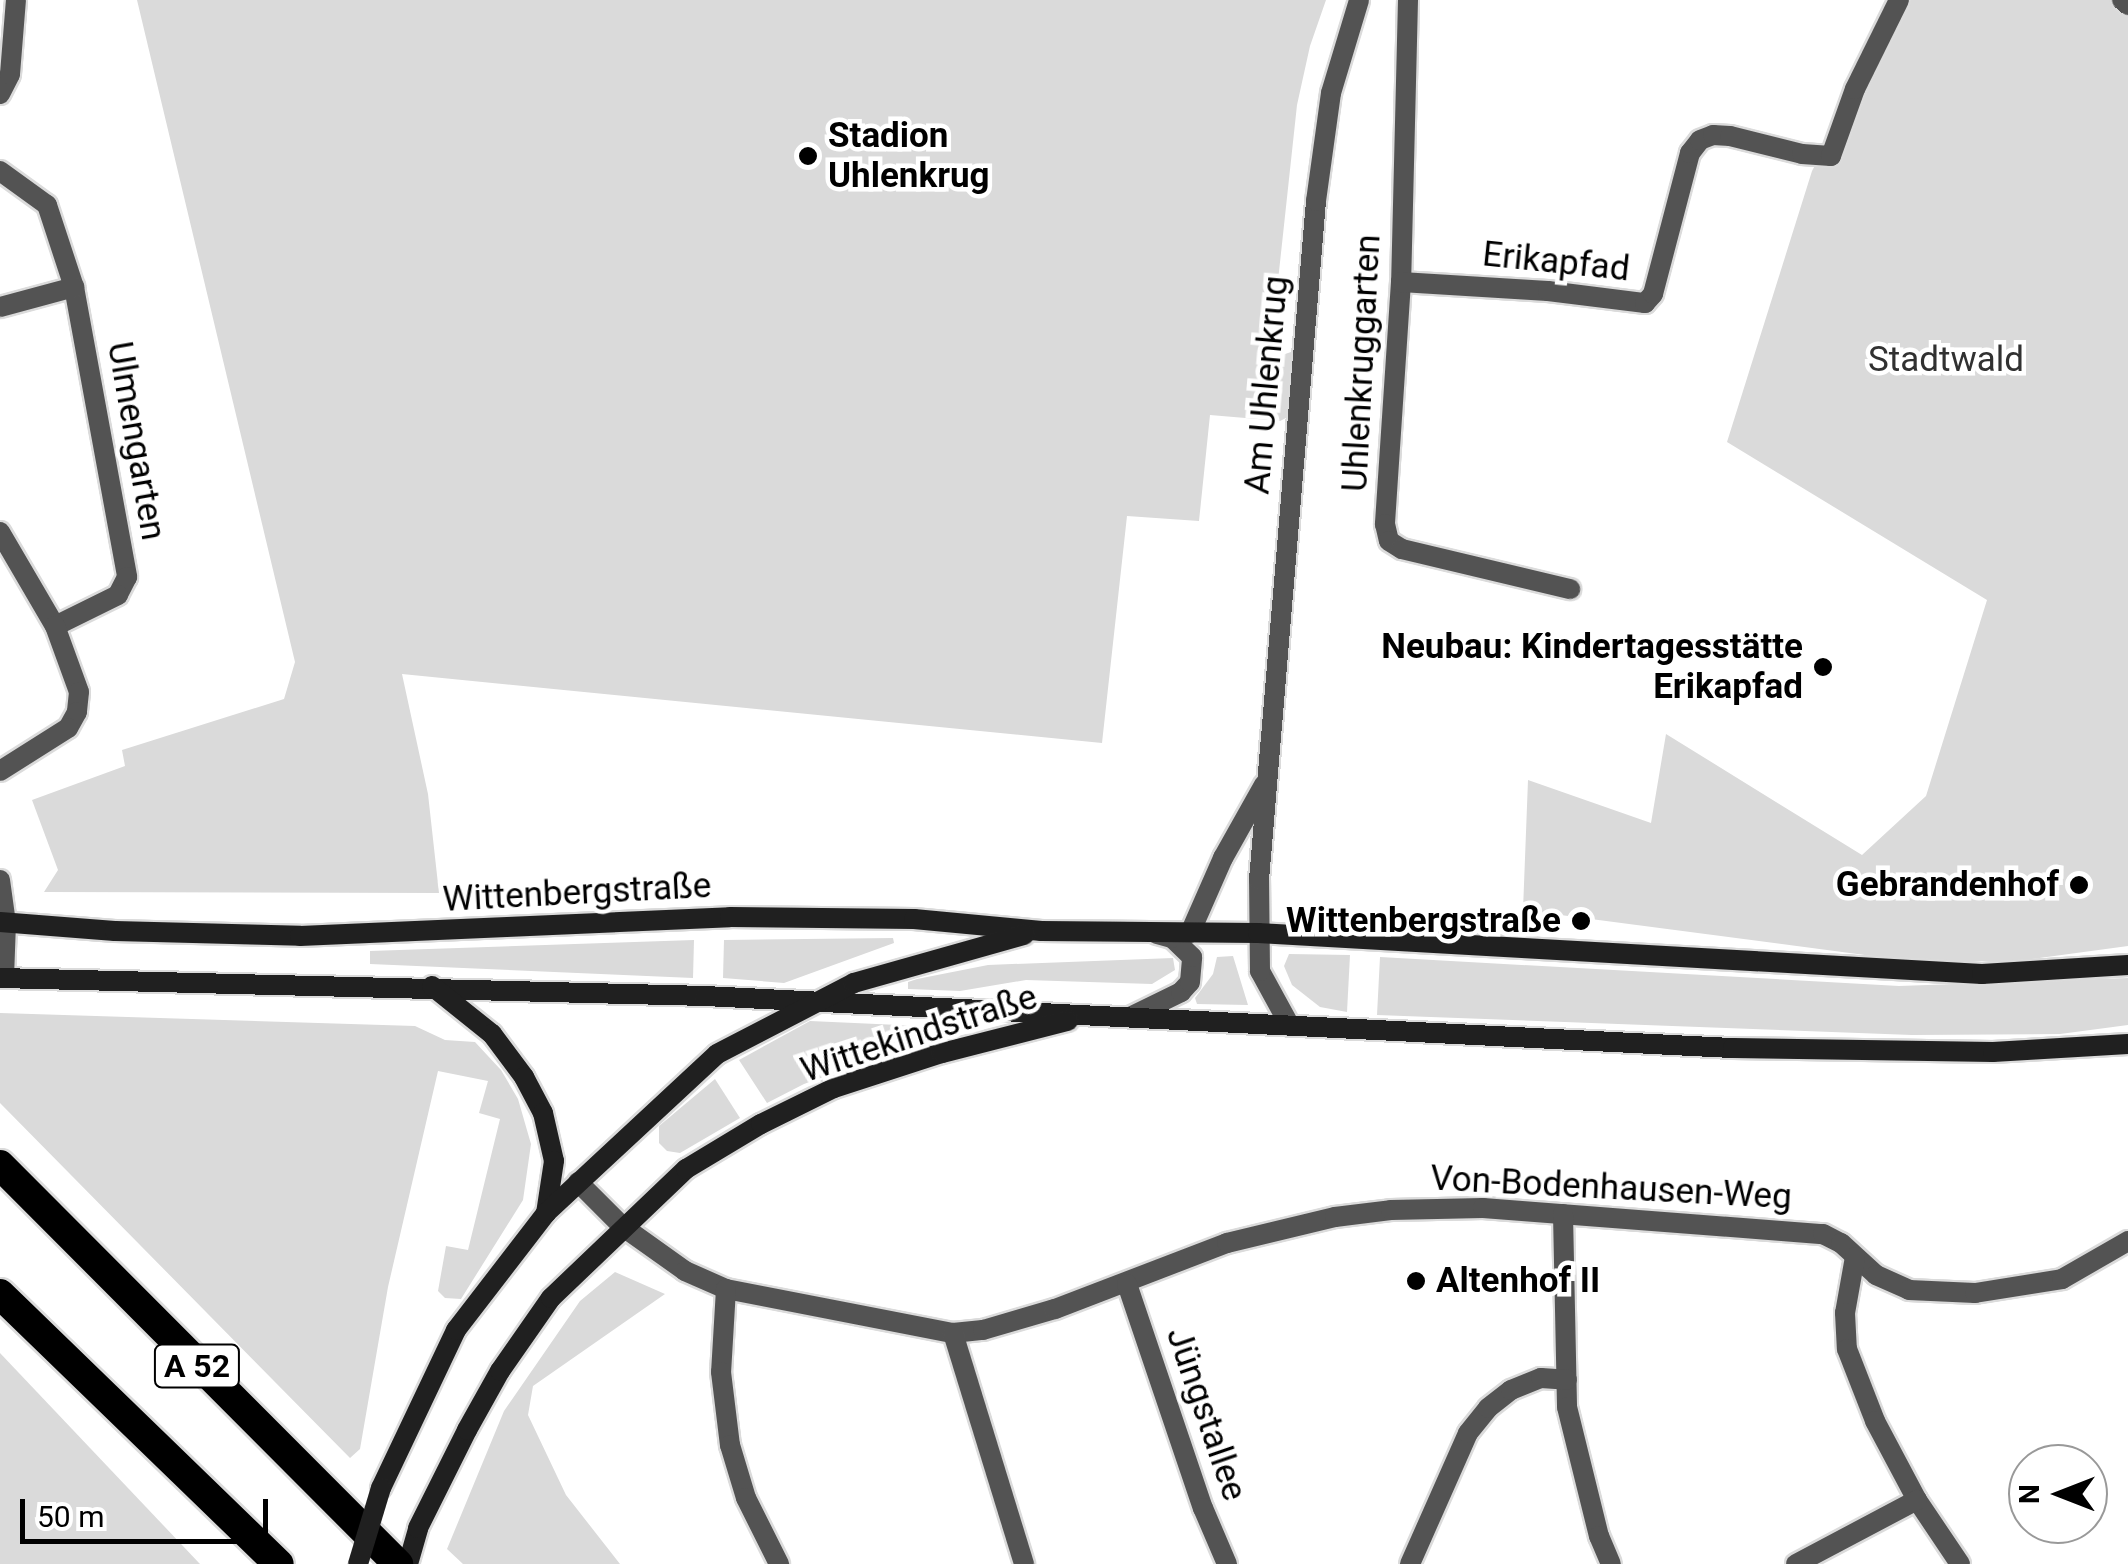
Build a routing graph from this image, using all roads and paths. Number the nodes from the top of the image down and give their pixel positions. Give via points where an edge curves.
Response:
1 (16, 0) edge
2 (1359, 0) edge
3 (1408, 0) edge
4 (1900, 0) edge
5 (2122, 0) edge
6 (2128, 5) edge
7 (0, 94) edge
8 (0, 171) edge
9 (1401, 282) junction
10 (74, 287) junction
11 (0, 307) edge
12 (0, 532) edge
13 (1570, 589) dead end
14 (55, 626) junction
15 (0, 771) edge
16 (1267, 779) junction
17 (0, 880) edge
18 (3, 923) edge
19 (1042, 931) junction
20 (1190, 933) junction
21 (1258, 933) junction
22 (1157, 934) junction
23 (2128, 965) edge
24 (2, 978) edge
25 (432, 986) junction
26 (813, 1001) junction
27 (1092, 1015) junction
28 (1130, 1017) junction
29 (1290, 1026) junction
30 (2128, 1044) edge
31 (0, 1165) edge
32 (578, 1182) junction
33 (546, 1213) junction
34 (1563, 1214) junction
35 (622, 1226) junction
36 (2128, 1242) edge
37 (1855, 1257) junction
38 (1127, 1284) junction
39 (726, 1289) junction
40 (0, 1294) edge
41 (953, 1332) junction
42 (1567, 1380) junction
43 (1917, 1500) junction
44 (279, 1564) edge
45 (358, 1564) edge
46 (398, 1564) edge
47 (408, 1564) edge
48 (779, 1564) edge
49 (1024, 1564) edge
50 (1227, 1564) edge
51 (1410, 1564) edge
52 (1611, 1564) edge
53 (1796, 1564) edge
54 (1960, 1564) edge

1 - 7 street via 10,74
2 - 16 street, Am Uhlenkrug via 1332,94 1316,201
3 - 9 street, Uhlenkruggarten
4 - 9 street, Erikapfad via 1855,88 1831,156 1730,136 1700,140 1690,153 1653,294 1645,303
5 - 6 street
8 - 10 street, Ulmengarten via 47,206
9 - 13 street, Uhlenkruggarten via 1388,541
10 - 11 street
10 - 14 street, Ulmengarten via 127,577 118,594
12 - 14 street
14 - 15 street via 79,692 77,712 68,728
16 - 20 street, Am Uhlenkrug
16 - 21 street, Am Uhlenkrug
17 - 18 street
18 - 19 main road, Wittenbergstraße via 300,936 730,917 914,920
18 - 24 street
19 - 22 main road, Wittenbergstraße
19 - 26 main road, Wittekindstraße via 906,966
20 - 21 main road, Wittenbergstraße
20 - 22 main road, Wittenbergstraße
21 - 23 main road, Wittenbergstraße via 1982,974
21 - 29 street, Am Uhlenkrug via 1260,971
22 - 28 street via 1192,957 1190,982
24 - 25 main road
25 - 26 main road
25 - 33 main road via 492,1034 542,1113 554,1160
26 - 27 main road
26 - 32 main road, Wittekindstraße via 717,1054
27 - 28 main road
27 - 35 main road, Wittekindstraße via 834,1088 686,1170
28 - 29 main road
29 - 30 main road via 1898,1052
31 - 46 highway, A 52
32 - 33 main road, Wittekindstraße
32 - 35 street
33 - 45 main road, Wittekindstraße, bridge via 456,1330 381,1488
34 - 37 street, Von-Bodenhausen-Weg via 1823,1234
34 - 38 street, Von-Bodenhausen-Weg via 1437,1207 1335,1217 1226,1242
34 - 42 street
35 - 39 street, Von-Bodenhausen-Weg via 686,1271
35 - 47 main road, Wittekindstraße via 551,1298 500,1371 418,1528
36 - 37 street, Von-Bodenhausen-Weg via 2062,1279 1975,1294 1910,1290
37 - 43 street via 1844,1313 1847,1349
38 - 41 street, Von-Bodenhausen-Weg via 983,1330
38 - 50 street, Jüngstallee
39 - 41 street, Von-Bodenhausen-Weg
39 - 48 street via 720,1372 730,1445 746,1498
40 - 44 highway, A 52
41 - 49 street
42 - 51 street via 1541,1378 1488,1408 1468,1432
42 - 52 street via 1566,1407
43 - 53 street
43 - 54 street

